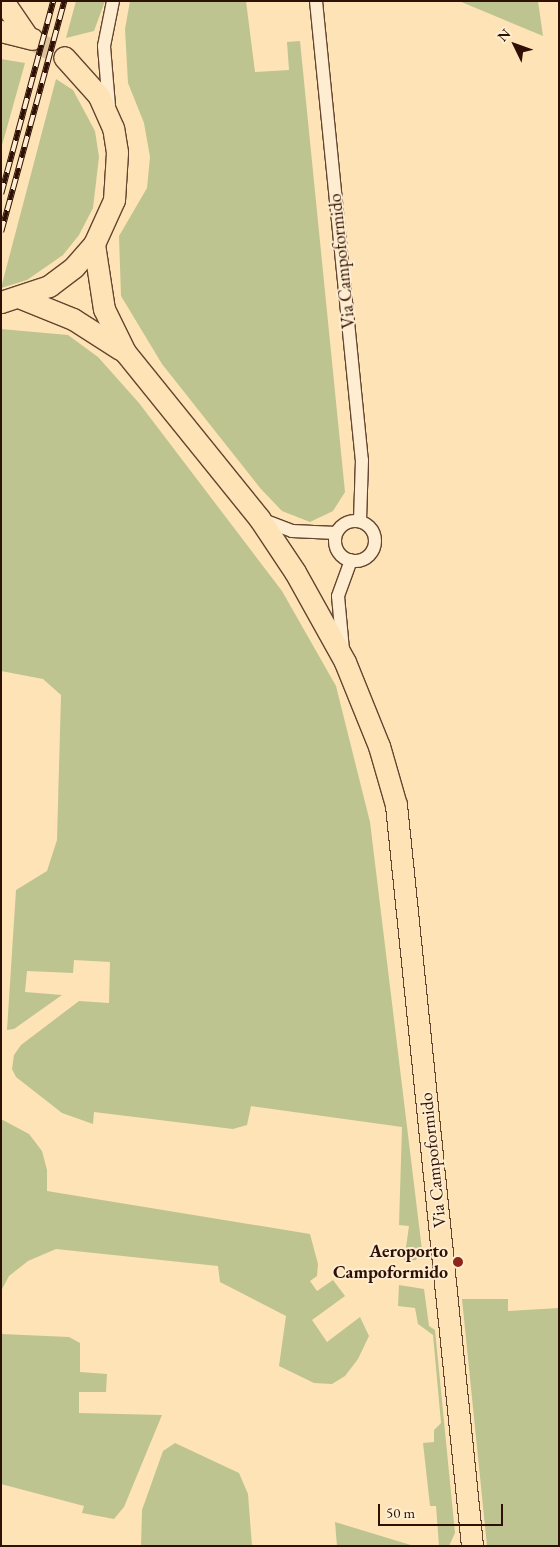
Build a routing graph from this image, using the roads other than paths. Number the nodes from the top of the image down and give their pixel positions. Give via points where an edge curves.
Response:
1 (3, 1) edge
2 (113, 1) edge
3 (316, 1) edge
4 (1, 31) edge
5 (64, 57) tunnel mouth
6 (113, 128) junction
7 (94, 244) junction
8 (11, 300) edge
9 (124, 352) junction
10 (259, 518) junction
11 (360, 521) junction
12 (336, 533) junction
13 (351, 560) junction
14 (345, 662) junction
15 (472, 1546) edge

1 - 4 main road via 29,37
2 - 6 street via 104,71
3 - 11 street, Via Campoformido via 362,460
5 - 6 main road via 99,96
6 - 7 main road via 117,152 114,200
7 - 8 main road via 62,276
7 - 9 main road via 104,309
8 - 9 main road via 73,319
9 - 10 main road, Via Campoformido
10 - 12 street via 299,532
10 - 14 main road, Via Campoformido via 316,607
11 - 12 street via 343,524
11 - 13 street via 372,530 374,545 366,557
12 - 13 street via 336,547
13 - 14 street via 338,596
14 - 15 main road, Via Campoformido via 379,746 396,805

